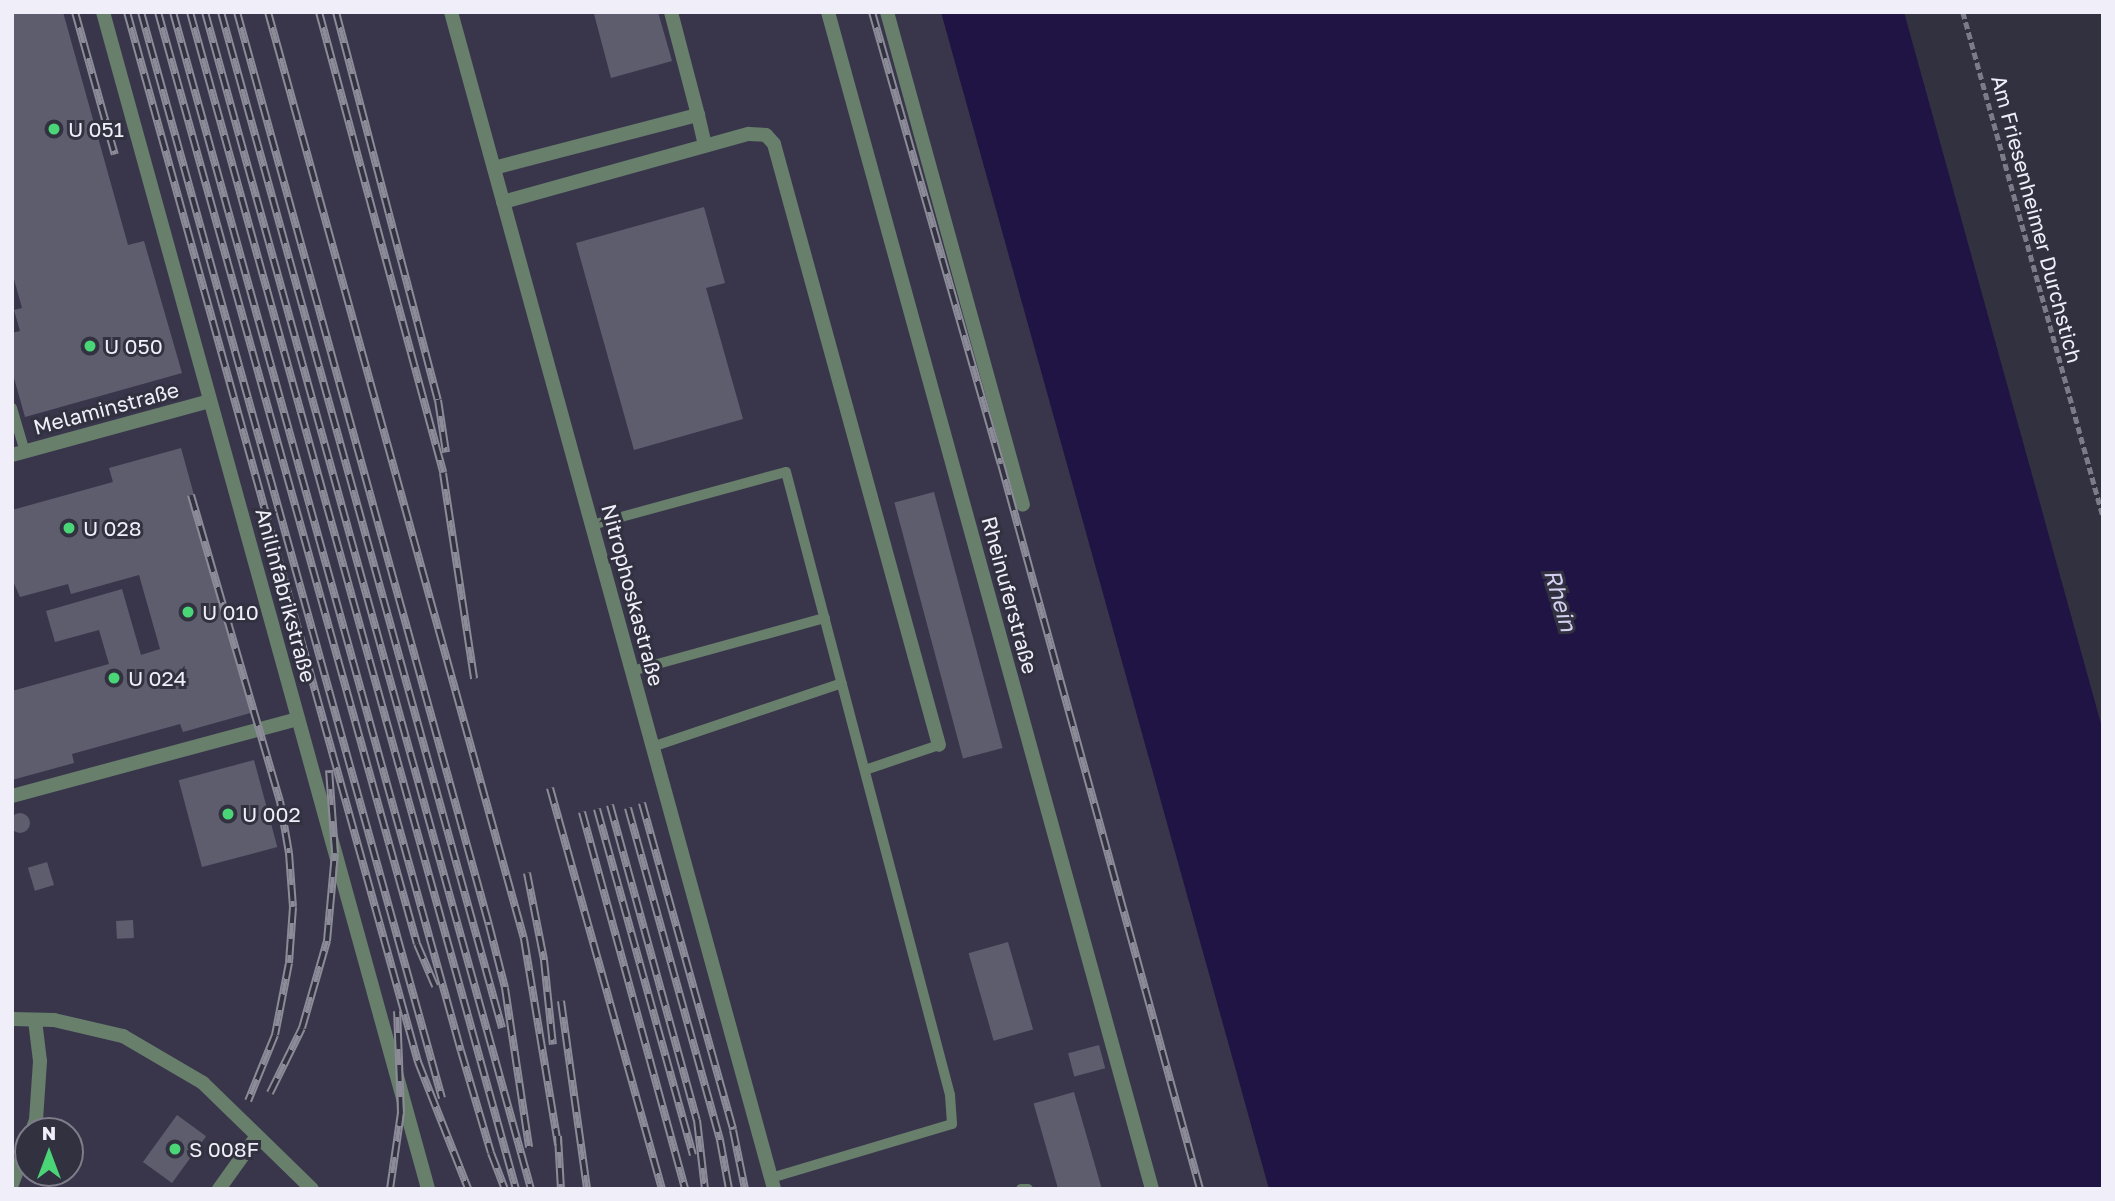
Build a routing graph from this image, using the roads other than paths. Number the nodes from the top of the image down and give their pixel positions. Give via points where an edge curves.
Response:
1 (103, 12) edge
2 (451, 12) edge
3 (671, 12) edge
4 (828, 12) edge
5 (887, 12) edge
6 (698, 115) junction
7 (705, 145) junction
8 (494, 168) junction
9 (503, 202) junction
10 (210, 401) junction
11 (12, 408) edge
12 (18, 453) edge
13 (1023, 505) dead end
14 (592, 525) junction
15 (825, 618) junction
16 (632, 671) junction
17 (842, 683) junction
18 (298, 719) junction
19 (939, 745) joint
20 (652, 747) junction
21 (865, 770) junction
22 (12, 796) edge
23 (12, 1019) edge
24 (36, 1020) junction
25 (36, 1117) edge
26 (257, 1136) junction
27 (773, 1183) edge
28 (219, 1189) edge
29 (312, 1189) edge
30 (428, 1189) edge
31 (1021, 1189) edge
32 (1028, 1189) edge
33 (1152, 1189) edge

1 - 10 street, Anilinfabrikstraße
2 - 8 street, Nitrophoskastraße
3 - 6 street
4 - 33 street, Rheinuferstraße
5 - 13 street
6 - 7 street
6 - 8 street
7 - 9 street
7 - 19 street via 749,134 766,135 774,145
8 - 9 street, Nitrophoskastraße
9 - 14 street, Nitrophoskastraße
10 - 12 street, Melaminstraße
10 - 18 street, Anilinfabrikstraße
11 - 12 lane
14 - 15 lane via 786,471
14 - 16 street, Nitrophoskastraße
15 - 16 lane
15 - 17 lane
16 - 20 street, Nitrophoskastraße
17 - 20 lane
17 - 21 lane
18 - 22 street
18 - 30 street, Anilinfabrikstraße
19 - 21 lane
20 - 27 street, Nitrophoskastraße
21 - 27 lane via 950,1095 952,1124
23 - 24 street
24 - 25 street via 40,1061
24 - 26 street via 122,1036 203,1083
26 - 28 street
26 - 29 street
31 - 32 lane

